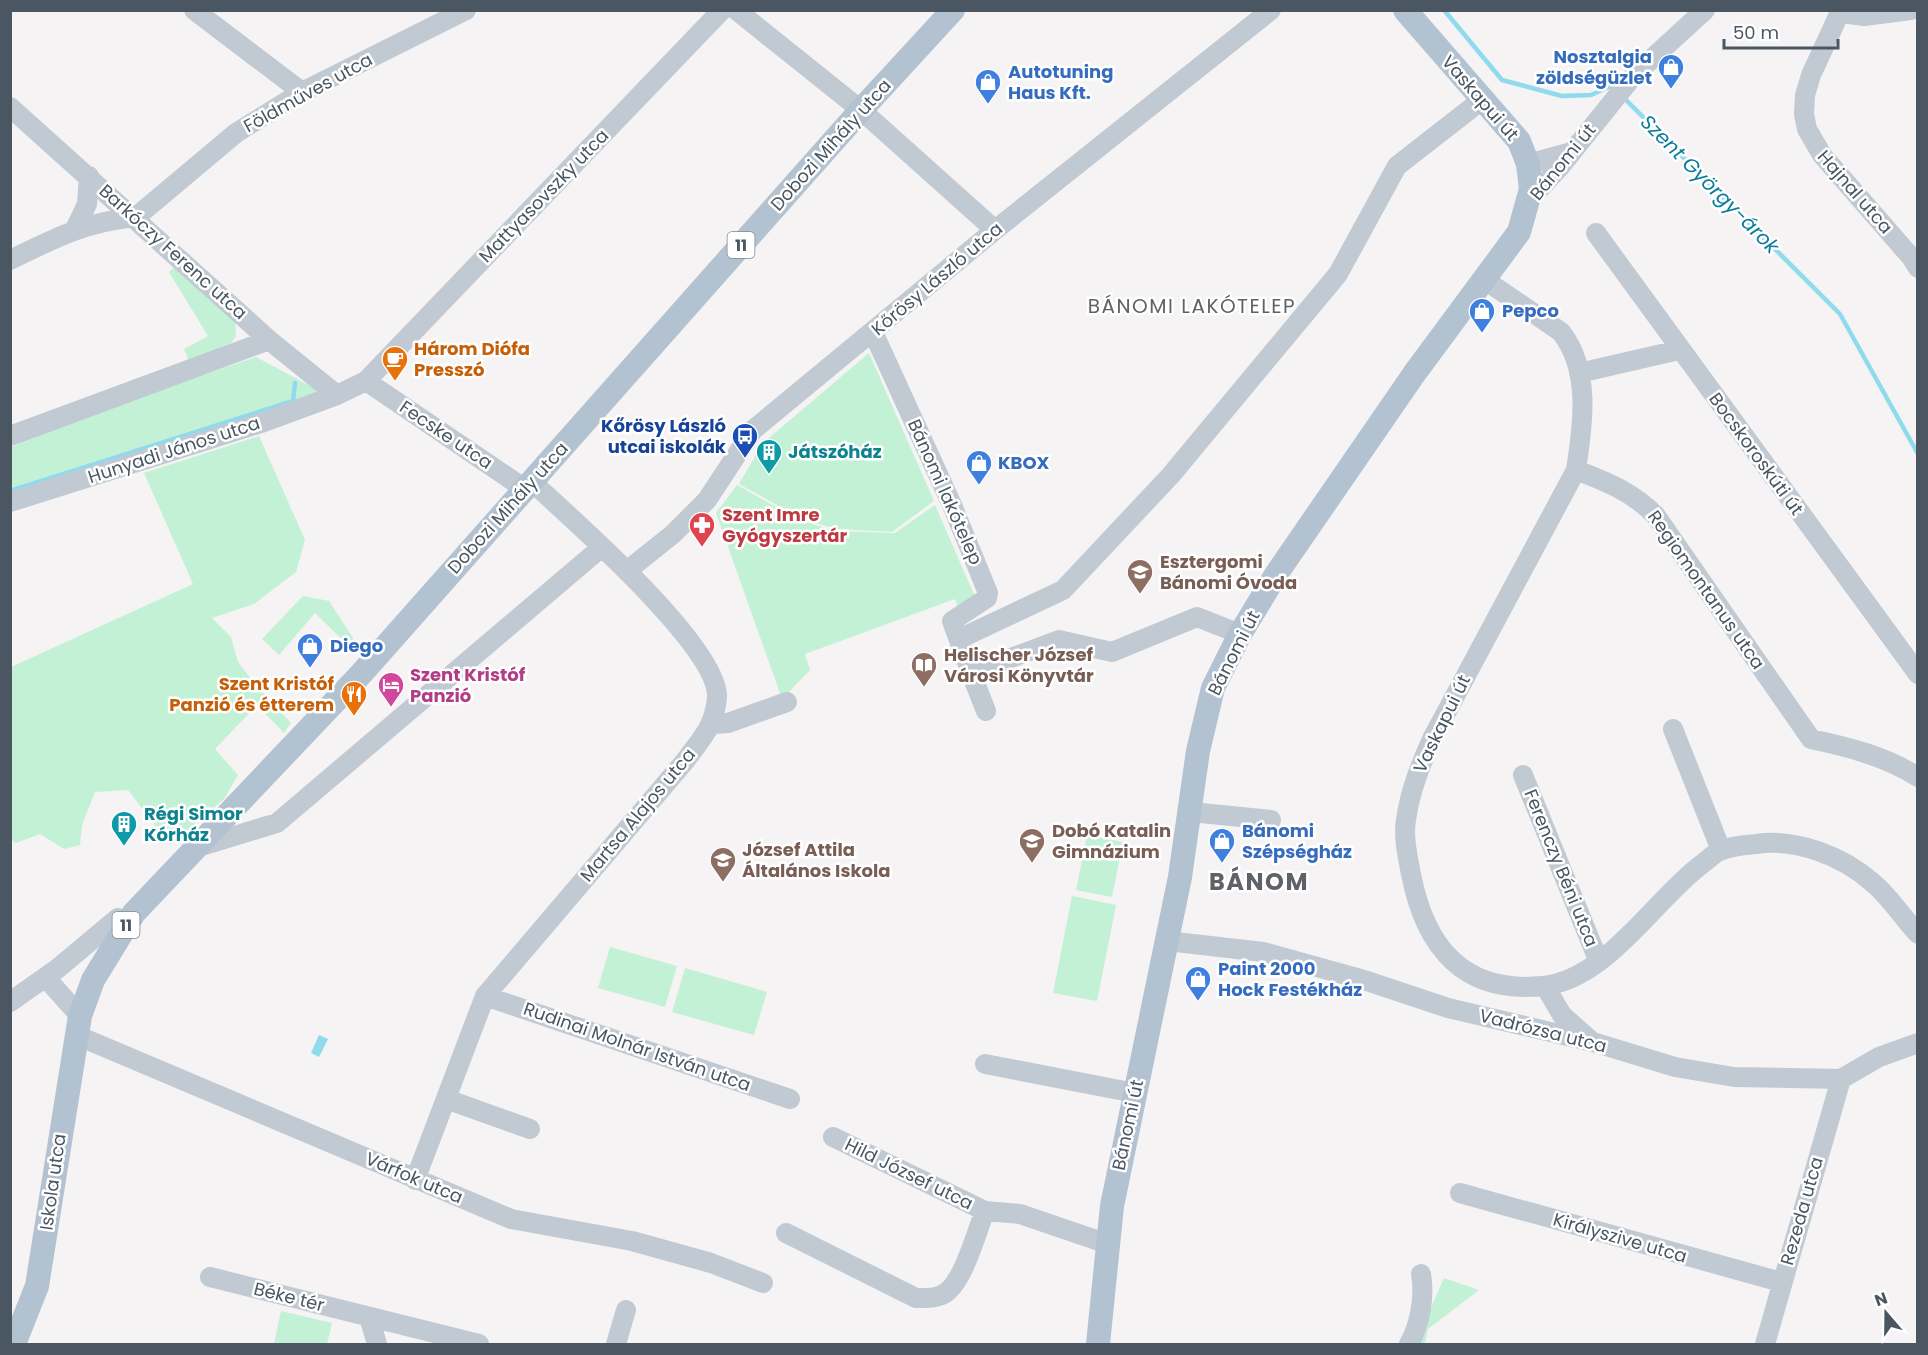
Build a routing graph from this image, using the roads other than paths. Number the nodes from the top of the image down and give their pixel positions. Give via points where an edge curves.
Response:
1 (194, 10) edge
2 (466, 10) edge
3 (722, 10) edge
4 (736, 10) edge
5 (953, 10) edge
6 (1271, 10) edge
7 (1405, 10) edge
8 (1705, 10) edge
9 (1911, 10) edge
10 (1841, 12) edge
11 (302, 92) junction
12 (1483, 99) junction
13 (10, 107) edge
14 (861, 110) junction
15 (1572, 152) junction
16 (1528, 164) junction
17 (88, 176) junction
18 (1531, 198) junction
19 (136, 217) junction
20 (75, 229) junction
21 (995, 230) junction
22 (1596, 233) dead end
23 (1915, 259) edge
24 (10, 260) edge
25 (1485, 280) junction
26 (873, 332) junction
27 (269, 340) junction
28 (1679, 350) junction
29 (1579, 373) junction
30 (366, 381) junction
31 (337, 395) junction
32 (10, 436) edge
33 (1576, 470) junction
34 (528, 485) junction
35 (10, 502) edge
36 (602, 547) junction
37 (628, 570) junction
38 (1240, 633) junction
39 (959, 639) junction
40 (971, 673) junction
41 (1917, 674) edge
42 (787, 702) dead end
43 (986, 711) dead end
44 (713, 724) junction
45 (1673, 729) dead end
46 (1523, 775) dead end
47 (1917, 777) edge
48 (1191, 812) junction
49 (1271, 820) dead end
50 (195, 848) junction
51 (1720, 850) junction
52 (118, 918) dead end
53 (1917, 934) edge
54 (1167, 941) junction
55 (1599, 962) junction
56 (46, 978) junction
57 (1545, 986) junction
58 (485, 996) junction
59 (10, 1002) edge
60 (78, 1026) junction
61 (1593, 1042) junction
62 (1917, 1043) edge
63 (986, 1064) dead end
64 (1841, 1079) junction
65 (1135, 1093) junction
66 (790, 1099) dead end
67 (446, 1100) junction
68 (530, 1129) dead end
69 (833, 1137) dead end
70 (415, 1180) junction
71 (1460, 1193) dead end
72 (985, 1211) junction
73 (786, 1233) dead end
74 (1108, 1244) junction
75 (1421, 1274) dead end
76 (210, 1277) dead end
77 (1781, 1282) junction
78 (763, 1283) dead end
79 (626, 1310) dead end
80 (369, 1317) junction
81 (431, 1338) edge
82 (14, 1344) edge
83 (377, 1344) edge
84 (479, 1344) edge
85 (616, 1344) edge
86 (1098, 1344) edge
87 (1409, 1344) edge
88 (1765, 1344) edge

1 - 11 street
2 - 11 street, Földműves utca
3 - 30 street, Mattyasovszky utca
4 - 14 street
5 - 14 main road, Dobozi Mihály utca / 11
6 - 21 street, Kőrösy László utca
7 - 12 main road, Vaskapui út
8 - 15 street, Bánomi út via 1626,84
9 - 10 street via 1864,16
10 - 23 street, Hajnal utca via 1805,95 1807,129 1822,155
11 - 19 street, Földműves utca via 236,133
12 - 16 main road, Vaskapui út via 1519,141
12 - 39 street via 1397,166 1338,274 1171,475 1063,590
13 - 17 street, Barkóczy Ferenc utca
14 - 21 street
14 - 34 main road, Dobozi Mihály utca / 11
15 - 16 street
15 - 18 street, Bánomi út
16 - 18 main road, Vaskapui út
17 - 19 street, Barkóczy Ferenc utca
17 - 20 street via 87,204
18 - 25 main road, Bánomi út via 1519,232
19 - 20 street
19 - 27 street, Barkóczy Ferenc utca
20 - 24 street
21 - 26 street, Kőrösy László utca
22 - 28 street, Bocskoroskúti út
25 - 29 street, Vaskapui út via 1561,332 1572,349
25 - 38 main road, Bánomi út via 1408,383
26 - 37 street, Kőrösy László utca via 753,430 706,500 674,534
26 - 39 street, Bánomi lakótelep via 988,593 987,598 952,621
27 - 31 street, Barkóczy Ferenc utca
27 - 32 street
28 - 29 street
28 - 41 street, Bocskoroskúti út
29 - 33 street, Vaskapui út via 1582,421
30 - 31 street, Hunyadi János utca
30 - 34 street, Fecske utca
31 - 35 street, Hunyadi János utca
33 - 47 street, Regiomontanus utca via 1621,488 1641,500 1656,516 1810,739 1859,749
33 - 57 street, Vaskapui út via 1432,739 1415,779 1405,823 1417,906 1444,953 1464,970 1487,981 1516,987
34 - 36 street
34 - 50 main road, Dobozi Mihály utca / 11 via 361,674
36 - 37 street
36 - 50 street via 277,823
37 - 44 street via 710,669 717,696
38 - 40 street via 1197,617 1112,652 1059,640
38 - 48 main road, Bánomi út via 1203,720
39 - 40 street
40 - 43 street
42 - 44 street via 728,723
44 - 58 street, Martsa Alajos utca
45 - 51 street
46 - 55 street, Ferenczy Béni utca
48 - 49 street
48 - 54 main road, Bánomi út
50 - 60 main road, Dobozi Mihály utca / 11 via 134,913 93,980
51 - 53 street, Vaskapui út via 1758,843 1787,844 1844,862 1874,883
51 - 55 street, Vaskapui út via 1687,875
52 - 56 street
54 - 61 street, Vadrózsa utca via 1263,952 1448,1008
54 - 65 main road, Bánomi út
55 - 57 street, Vaskapui út
56 - 59 street
56 - 60 street
57 - 61 street via 1562,1015
58 - 66 street, Rudinai Molnár István utca
58 - 67 street, Martsa Alajos utca
60 - 70 street, Várfok utca
60 - 82 main road, Iskola utca / 11 via 37,1287
61 - 64 street, Vadrózsa utca via 1675,1067 1734,1077
62 - 64 street via 1879,1057
63 - 65 street
64 - 77 street, Rezeda utca
65 - 74 main road, Bánomi út
67 - 68 street
67 - 70 street, Martsa Alajos utca
69 - 72 street, Hild József utca
70 - 78 street, Várfok utca via 511,1219 632,1241 711,1263
71 - 77 street, Királyszive utca
72 - 73 street, Hild József utca via 958,1278 947,1292 934,1298 916,1298
72 - 74 street, Hild József utca via 1020,1214
74 - 86 main road, Bánomi út
75 - 87 street via 1422,1302
76 - 80 street, Béke tér
77 - 88 street, Rezeda utca
79 - 85 street
80 - 81 street, Béke tér
80 - 83 street
81 - 84 street, Béke tér

